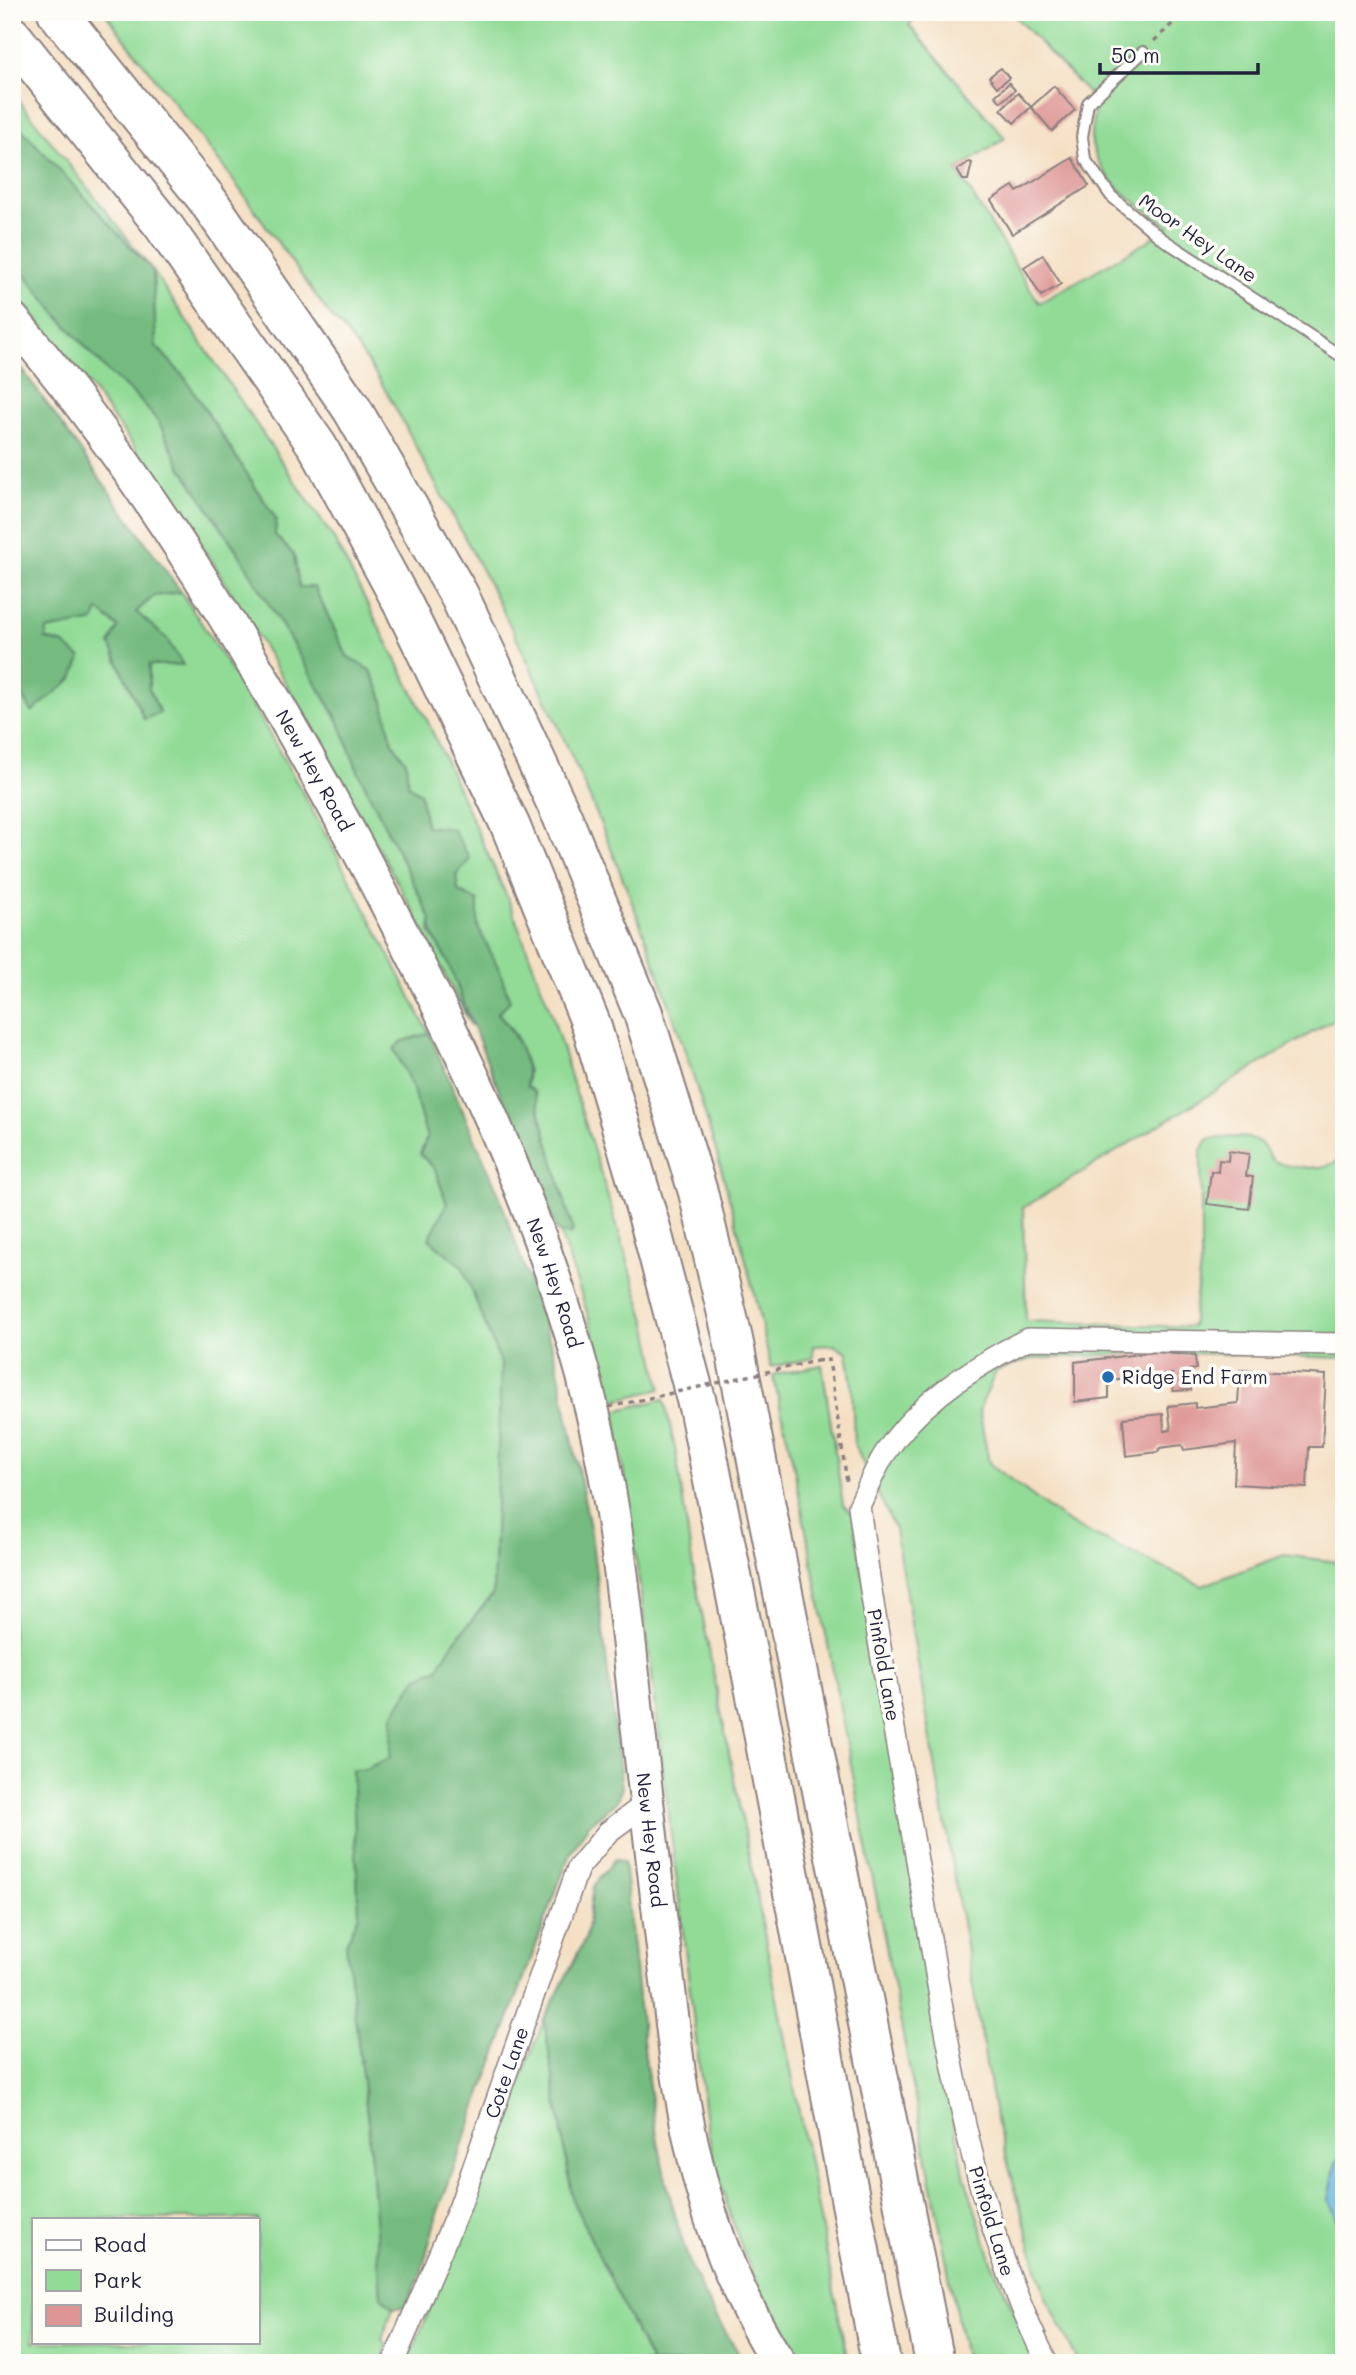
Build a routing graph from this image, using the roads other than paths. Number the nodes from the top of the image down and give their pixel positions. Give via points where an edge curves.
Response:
1 (57, 12) edge
2 (12, 36) edge
3 (1143, 52) road end
4 (12, 319) edge
5 (1344, 358) edge
6 (1344, 1345) edge
7 (647, 1803) junction
8 (393, 2363) edge
9 (779, 2363) edge
10 (881, 2363) edge
11 (935, 2363) edge
12 (1047, 2363) edge

1 - 11 highway via 206,198 352,409 459,594 562,816 643,1013 698,1192 733,1339
2 - 10 highway via 163,225 318,447 403,604 510,825 591,1024 699,1411
3 - 5 lane, Moor Hey Lane via 1088,103 1082,138 1085,159 1111,196 1161,238
4 - 7 main road, New Hey Road via 148,502 283,714 387,904 513,1165 571,1327 603,1456
6 - 12 street, Pinfold Lane via 1028,1339 990,1358 913,1419 885,1452 859,1506 956,2089 984,2205 1019,2306
7 - 8 street, Cote Lane via 608,1832 578,1868 460,2206
7 - 9 main road, New Hey Road via 691,2150 728,2270

